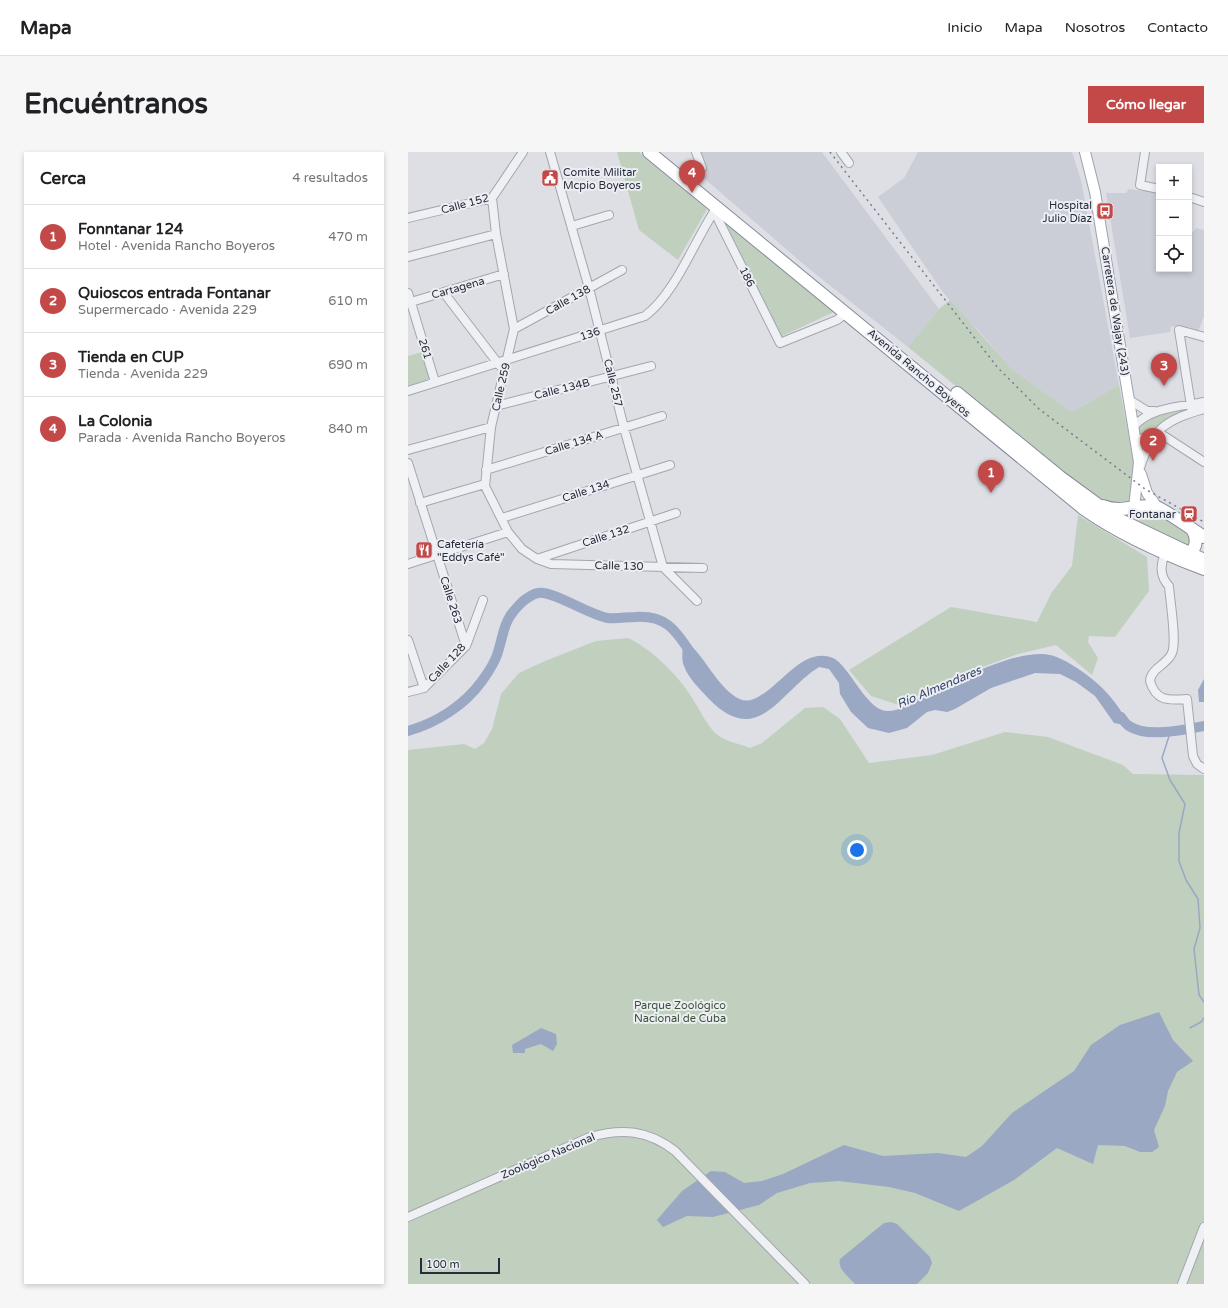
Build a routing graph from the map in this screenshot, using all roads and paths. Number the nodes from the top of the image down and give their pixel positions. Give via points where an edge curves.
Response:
1 (524, 152) edge
2 (550, 152) edge
3 (649, 152) edge
4 (662, 152) edge
5 (696, 152) edge
6 (841, 152) edge
7 (1085, 152) edge
8 (1145, 152) edge
9 (849, 163) dead end
10 (694, 179) junction
11 (1156, 188) edge
12 (492, 198) junction
13 (1192, 199) edge
14 (1204, 202) edge
15 (716, 209) junction
16 (609, 215) dead end
17 (408, 218) edge
18 (572, 226) junction
19 (496, 234) junction
20 (408, 257) edge
21 (622, 270) dead end
22 (504, 274) junction
23 (589, 288) junction
24 (408, 293) edge
25 (444, 293) junction
26 (411, 302) junction
27 (846, 312) junction
28 (514, 329) junction
29 (600, 331) junction
30 (1204, 337) edge
31 (507, 360) junction
32 (496, 363) junction
33 (651, 366) dead end
34 (505, 370) junction
35 (611, 377) junction
36 (435, 382) junction
37 (408, 391) edge
38 (1128, 399) junction
39 (1204, 402) edge
40 (496, 406) junction
41 (1191, 408) junction
42 (1204, 409) edge
43 (1154, 412) junction
44 (662, 416) dead end
45 (491, 427) junction
46 (1133, 427) junction
47 (624, 428) junction
48 (1156, 434) junction
49 (1136, 440) junction
50 (408, 450) edge
51 (1204, 462) edge
52 (408, 463) edge
53 (670, 465) dead end
54 (486, 470) junction
55 (1140, 470) junction
56 (638, 475) junction
57 (485, 484) junction
58 (1093, 502) junction
59 (420, 503) junction
60 (1157, 507) junction
61 (1134, 508) junction
62 (676, 513) dead end
63 (502, 518) junction
64 (651, 522) junction
65 (1131, 527) junction
66 (1192, 529) junction
67 (508, 532) junction
68 (1204, 537) edge
69 (1136, 540) junction
70 (1190, 554) junction
71 (436, 555) junction
72 (1168, 556) junction
73 (537, 559) junction
74 (1204, 560) edge
75 (408, 564) edge
76 (663, 567) junction
77 (703, 568) dead end
78 (1204, 569) edge
79 (483, 600) dead end
80 (697, 601) dead end
81 (408, 640) edge
82 (466, 646) junction
83 (424, 688) junction
84 (408, 692) edge
85 (1204, 769) edge
86 (408, 1217) edge
87 (1204, 1227) edge
88 (805, 1284) edge
89 (1182, 1284) edge

1 - 12 street, Calle 152
2 - 18 street, Calle 257
3 - 15 highway, Avenida Rancho Boyeros
4 - 10 highway, Avenida Rancho Boyeros
5 - 10 street via 702,168
6 - 9 street
7 - 38 main road, Carretera de Wajay (243) via 1095,192
8 - 11 street via 1140,185
10 - 58 highway, Avenida Rancho Boyeros
12 - 17 street, Calle 152
12 - 19 street, Calle 259
13 - 14 street
15 - 27 highway, Avenida Rancho Boyeros
15 - 27 street, 186 via 780,343 837,320
15 - 29 street, 136 via 655,308 645,316
16 - 18 street
18 - 23 street, Calle 257
19 - 20 street
19 - 22 street, Calle 259
21 - 23 street, Calle 138
22 - 25 street, Cartagena
22 - 28 street, Calle 259
23 - 28 street, Calle 138
23 - 29 street, Calle 257
24 - 26 street, 261
25 - 26 street, Cartagena
25 - 32 street
26 - 36 street, 261
27 - 69 highway, Avenida Rancho Boyeros via 1072,500
28 - 31 street, Calle 259
29 - 31 street, 136
29 - 35 street, Calle 257
30 - 41 street via 1179,330
31 - 32 street, 136
31 - 34 street, Calle 259
32 - 34 street
32 - 36 street, 136
33 - 35 street, Calle 134B
34 - 40 street, Calle 259
35 - 40 street, Calle 134B
35 - 47 street, Calle 257
36 - 37 street, 136
38 - 43 street via 1147,411
38 - 46 main road, Carretera de Wajay (243)
39 - 41 street
40 - 45 street, Calle 259
41 - 42 street
41 - 43 street
41 - 48 street via 1174,418
43 - 46 street via 1143,417
44 - 47 street, Calle 134 A
45 - 50 street
45 - 54 street, Calle 259
46 - 49 main road, Carretera de Wajay (243)
47 - 54 street, Calle 134 A
47 - 56 street, Calle 257
48 - 49 street
48 - 51 street
48 - 55 street via 1147,447
49 - 55 main road, Carretera de Wajay (243)
52 - 59 street, Calle 263
53 - 56 street, Calle 134
54 - 57 street, Calle 259
55 - 60 main road, Carretera de Wajay (243) via 1147,493
55 - 61 main road, Carretera de Wajay (243)
56 - 63 street, Calle 134
56 - 64 street, Calle 257
57 - 59 street
57 - 63 street
58 - 61 highway via 1114,510
58 - 65 highway, Avenida Rancho Boyeros
59 - 71 street, Calle 263
60 - 61 highway
60 - 66 highway
61 - 65 highway
62 - 64 street, Calle 132
63 - 67 street
64 - 73 street, Calle 132
64 - 76 street, Calle 257
65 - 69 highway
65 - 70 highway, Avenida Rancho Boyeros
66 - 68 highway
66 - 70 highway via 1196,543
67 - 71 street
67 - 73 street via 522,549
69 - 72 highway, Avenida Rancho Boyeros
70 - 72 highway via 1184,557
70 - 74 highway, Avenida Rancho Boyeros
71 - 75 street
71 - 82 street, Calle 263
72 - 78 highway, Avenida Rancho Boyeros
72 - 85 street via 1161,563 1164,581 1169,586 1174,644 1171,655 1153,671 1150,681 1155,692 1166,700 1187,699 1191,746 1195,760
73 - 76 street, Calle 130 via 551,564
76 - 77 street, Calle 130
76 - 80 street
79 - 82 street, Calle 128
81 - 83 street
82 - 83 street, Calle 128
83 - 84 street, Calle 128
86 - 88 street, Zoológico Nacional via 590,1137 625,1132 653,1137 666,1144
87 - 89 street

